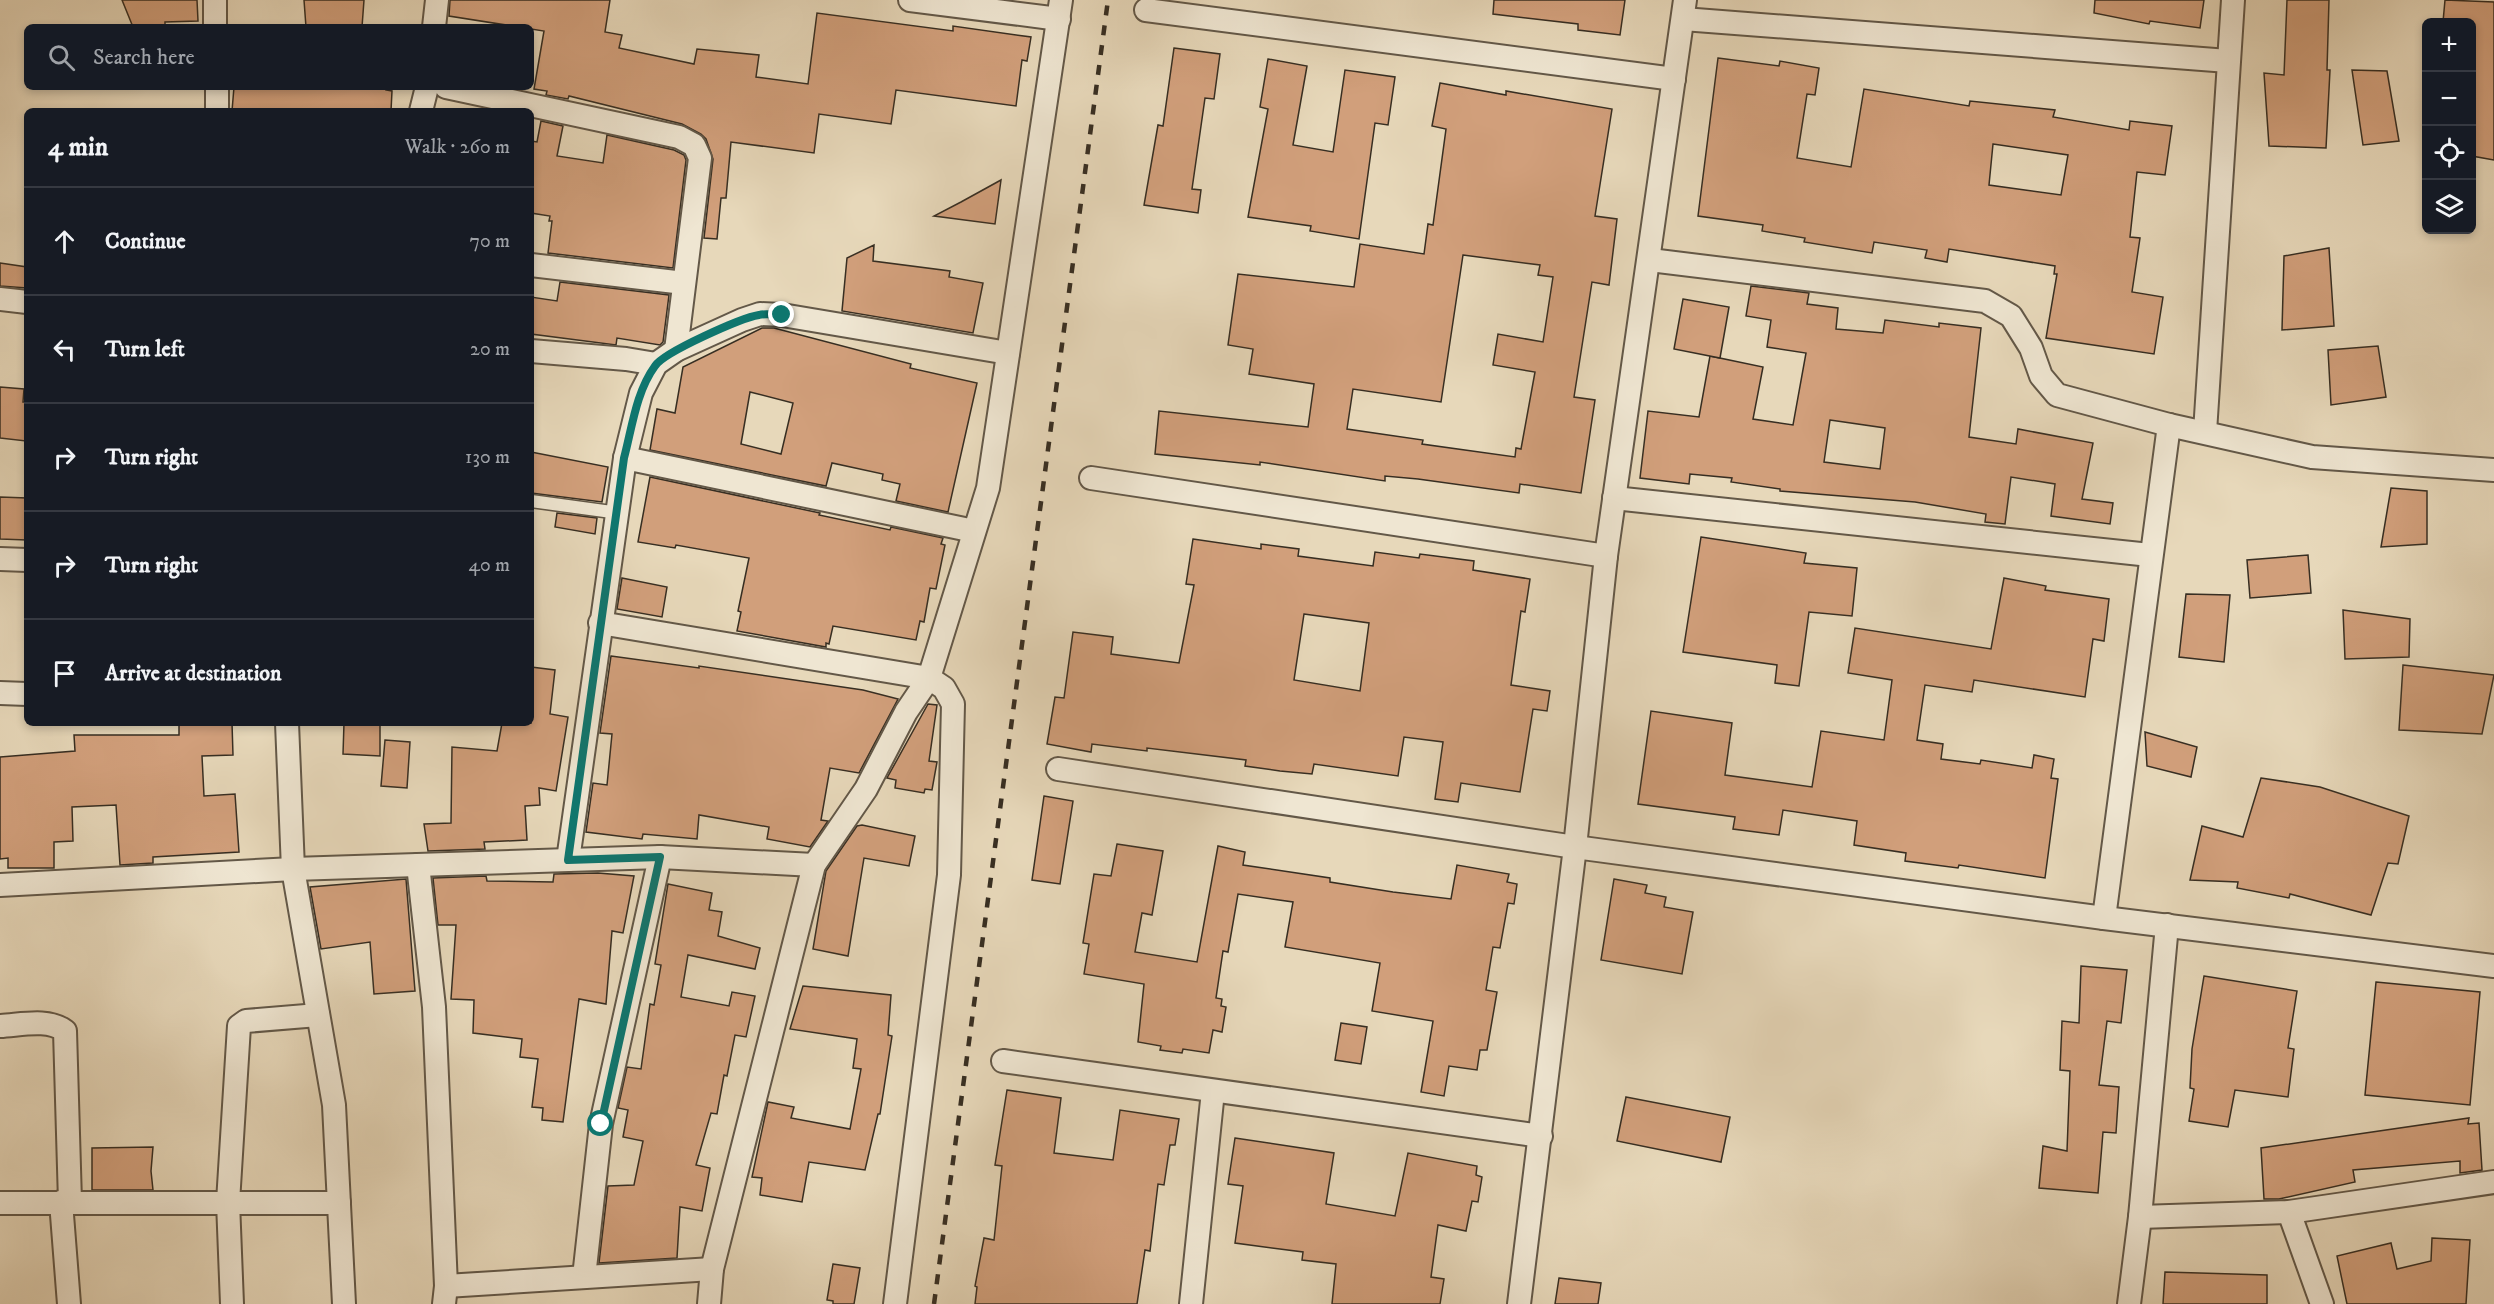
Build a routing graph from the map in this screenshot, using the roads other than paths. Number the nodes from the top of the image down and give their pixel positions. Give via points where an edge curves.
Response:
1 (215, 0) edge
2 (437, 0) edge
3 (910, 0) edge
4 (2233, 0) edge
5 (1060, 10) edge
6 (1146, 10) dead end
7 (1684, 10) edge
8 (215, 24) edge
9 (434, 24) edge
10 (2228, 61) junction
11 (1674, 79) junction
12 (217, 90) edge
13 (426, 90) edge
14 (460, 90) edge
15 (217, 108) edge
16 (422, 108) edge
17 (1650, 260) junction
18 (534, 265) edge
19 (684, 283) junction
20 (0, 299) edge
21 (24, 302) edge
22 (676, 350) junction
23 (1008, 353) junction
24 (534, 357) edge
25 (656, 364) junction
26 (2169, 425) junction
27 (2205, 432) junction
28 (624, 458) junction
29 (2494, 470) edge
30 (1091, 478) dead end
31 (1614, 498) junction
32 (534, 501) edge
33 (619, 513) junction
34 (974, 531) junction
35 (2150, 555) junction
36 (1606, 556) junction
37 (0, 559) edge
38 (24, 560) edge
39 (600, 622) junction
40 (929, 678) junction
41 (0, 693) edge
42 (24, 694) edge
43 (287, 726) edge
44 (1058, 769) dead end
45 (1575, 848) junction
46 (660, 857) junction
47 (568, 860) junction
48 (418, 865) junction
49 (813, 865) junction
50 (293, 868) junction
51 (0, 885) edge
52 (2104, 918) junction
53 (2167, 925) junction
54 (2494, 966) edge
55 (318, 1015) junction
56 (0, 1026) edge
57 (1003, 1061) dead end
58 (1213, 1090) junction
59 (1541, 1136) junction
60 (2494, 1182) edge
61 (65, 1202) junction
62 (228, 1202) junction
63 (0, 1203) edge
64 (339, 1203) junction
65 (2289, 1212) junction
66 (2140, 1217) junction
67 (712, 1269) junction
68 (584, 1277) junction
69 (445, 1295) edge
70 (69, 1304) edge
71 (232, 1304) edge
72 (344, 1304) edge
73 (709, 1304) edge
74 (896, 1304) edge
75 (1191, 1304) edge
76 (1519, 1304) edge
77 (2129, 1304) edge
78 (2322, 1304) edge

1 - 8 street
2 - 9 street
3 - 5 street
4 - 10 street
5 - 23 street
6 - 11 street
7 - 10 street
7 - 11 street
10 - 27 street
11 - 17 street
12 - 15 street
13 - 16 street
14 - 19 street via 679,137 694,145 700,158
17 - 26 street via 1985,301 2011,316 2031,348 2041,376 2057,394
17 - 31 street
18 - 19 street
19 - 22 street
20 - 21 street
22 - 23 street via 760,314
22 - 25 street
23 - 34 street via 988,488
24 - 25 street via 626,359
25 - 28 street via 641,393
26 - 27 street
26 - 35 street
27 - 29 street via 2312,457
28 - 33 street
28 - 34 street
30 - 36 street
31 - 35 street
31 - 36 street
32 - 33 lane
33 - 39 street
34 - 40 street
35 - 52 street
36 - 45 street
37 - 38 street
39 - 40 street
39 - 47 street
40 - 49 street via 906,712 866,789
40 - 74 street via 944,688 954,704 949,875
41 - 42 street
43 - 50 street
44 - 45 street
45 - 52 street
45 - 59 street
46 - 47 street
46 - 49 street
46 - 68 street via 601,1124
47 - 48 street
48 - 50 street
48 - 69 street via 434,1006
49 - 67 street
50 - 51 street
50 - 55 street
52 - 53 street
53 - 54 street
53 - 66 street
55 - 62 street via 246,1021 239,1026
55 - 64 street via 334,1105
56 - 61 street via 45,1023 65,1031
57 - 58 street
58 - 59 street
58 - 75 street
59 - 76 street
60 - 65 street
61 - 62 street
61 - 63 street
61 - 70 street
62 - 64 street
62 - 71 street
64 - 72 street
65 - 66 street
65 - 78 street
66 - 77 street
67 - 68 street
67 - 73 street
68 - 69 street

